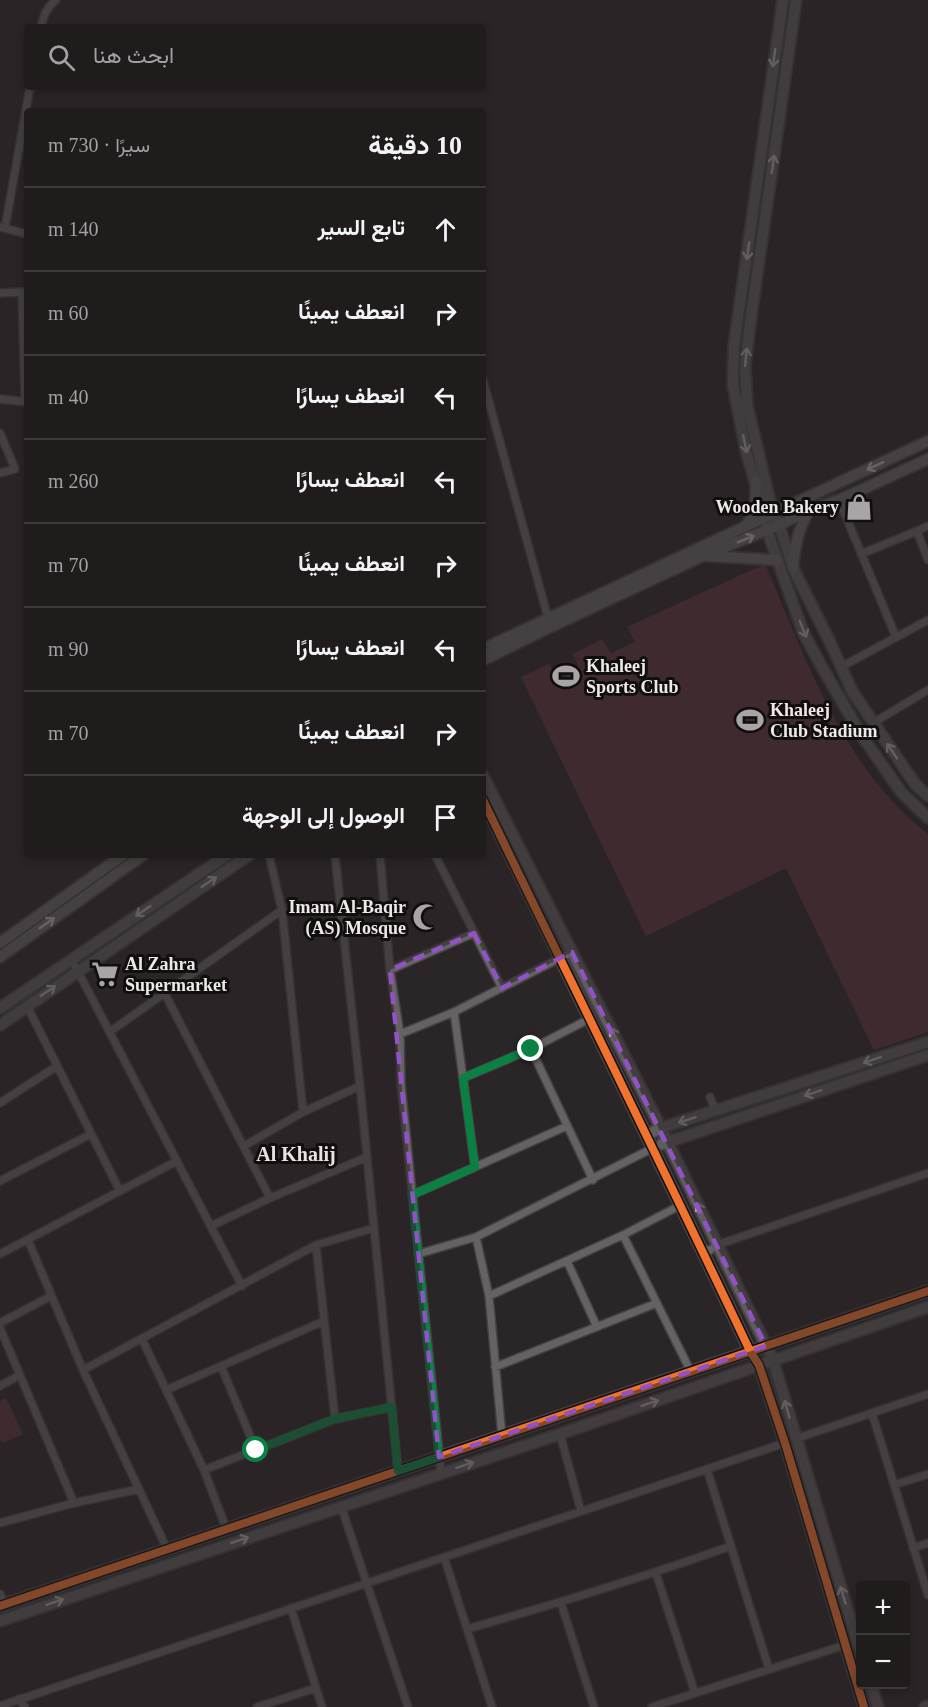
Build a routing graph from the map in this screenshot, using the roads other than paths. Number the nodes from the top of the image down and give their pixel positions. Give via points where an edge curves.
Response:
1 (56, 0) edge
2 (783, 0) edge
3 (796, 0) edge
4 (42, 24) edge
5 (29, 90) edge
6 (26, 108) edge
7 (24, 118) edge
8 (3, 228) edge
9 (24, 233) edge
10 (0, 293) edge
11 (24, 347) edge
12 (486, 391) edge
13 (0, 399) edge
14 (24, 402) edge
15 (0, 433) edge
16 (928, 441) edge
17 (928, 459) edge
18 (0, 473) edge
19 (756, 482) junction
20 (839, 500) junction
21 (809, 510) junction
22 (769, 515) junction
23 (779, 525) junction
24 (745, 526) junction
25 (928, 526) edge
26 (766, 530) junction
27 (917, 531) junction
28 (861, 554) junction
29 (705, 555) junction
30 (776, 560) junction
31 (928, 560) edge
32 (793, 568) junction
33 (548, 618) junction
34 (928, 620) edge
35 (896, 637) junction
36 (486, 648) edge
37 (486, 659) edge
38 (842, 667) junction
39 (928, 690) edge
40 (873, 723) junction
41 (486, 782) edge
42 (928, 796) edge
43 (486, 806) edge
44 (928, 818) edge
45 (119, 858) edge
46 (139, 858) edge
47 (223, 858) edge
48 (245, 858) edge
49 (270, 858) edge
50 (335, 858) edge
51 (381, 858) edge
52 (436, 858) edge
53 (282, 910) junction
54 (474, 933) junction
55 (0, 943) edge
56 (572, 952) junction
57 (0, 957) edge
58 (560, 958) junction
59 (72, 960) junction
60 (79, 970) junction
61 (390, 970) junction
62 (502, 988) junction
63 (164, 992) junction
64 (27, 1006) junction
65 (0, 1008) edge
66 (454, 1012) junction
67 (591, 1018) junction
68 (0, 1025) edge
69 (111, 1031) junction
70 (400, 1035) junction
71 (928, 1042) edge
72 (531, 1049) junction
73 (928, 1055) edge
74 (57, 1066) junction
75 (463, 1078) junction
76 (360, 1086) junction
77 (710, 1097) dead end
78 (0, 1103) edge
79 (716, 1111) junction
80 (303, 1113) junction
81 (567, 1126) junction
82 (661, 1128) junction
83 (91, 1134) junction
84 (647, 1135) junction
85 (667, 1141) junction
86 (244, 1146) junction
87 (653, 1148) junction
88 (367, 1156) junction
89 (177, 1161) junction
90 (475, 1167) junction
91 (928, 1173) edge
92 (593, 1180) junction
93 (0, 1181) edge
94 (120, 1191) junction
95 (412, 1195) junction
96 (270, 1198) junction
97 (681, 1205) junction
98 (211, 1227) junction
99 (374, 1228) junction
100 (623, 1235) junction
101 (476, 1237) junction
102 (28, 1240) junction
103 (316, 1245) junction
104 (717, 1245) junction
105 (701, 1247) junction
106 (0, 1254) edge
107 (418, 1254) junction
108 (567, 1261) junction
109 (242, 1286) junction
110 (928, 1291) edge
111 (51, 1296) junction
112 (489, 1296) junction
113 (657, 1303) junction
114 (928, 1306) edge
115 (324, 1321) junction
116 (0, 1323) edge
117 (597, 1327) junction
118 (0, 1328) edge
119 (142, 1339) junction
120 (766, 1346) junction
121 (750, 1352) junction
122 (773, 1360) junction
123 (759, 1365) junction
124 (221, 1366) junction
125 (495, 1367) junction
126 (83, 1370) junction
127 (691, 1372) junction
128 (20, 1375) junction
129 (0, 1386) edge
130 (166, 1390) junction
131 (928, 1394) edge
132 (392, 1407) junction
133 (872, 1413) junction
134 (334, 1419) junction
135 (560, 1434) junction
136 (502, 1436) junction
137 (790, 1441) junction
138 (256, 1450) junction
139 (439, 1457) junction
140 (707, 1469) junction
141 (204, 1470) junction
142 (398, 1471) junction
143 (441, 1473) junction
144 (928, 1474) edge
145 (894, 1485) junction
146 (139, 1489) junction
147 (74, 1503) junction
148 (341, 1506) junction
149 (581, 1511) junction
150 (0, 1522) edge
151 (226, 1528) junction
152 (928, 1543) edge
153 (731, 1545) junction
154 (914, 1548) junction
155 (167, 1549) junction
156 (444, 1557) junction
157 (656, 1573) junction
158 (367, 1583) junction
159 (928, 1595) edge
160 (2, 1601) edge
161 (561, 1603) junction
162 (291, 1608) junction
163 (0, 1621) edge
164 (467, 1629) junction
165 (856, 1636) edge
166 (845, 1645) junction
167 (769, 1669) junction
168 (316, 1688) junction
169 (873, 1689) edge
170 (695, 1693) junction
171 (19, 1699) junction
172 (0, 1706) edge
173 (25, 1707) edge
174 (257, 1707) edge
175 (322, 1707) edge
176 (408, 1707) edge
177 (492, 1707) edge
178 (594, 1707) edge
179 (651, 1707) edge
180 (864, 1707) edge
181 (878, 1707) edge

1 - 4 street via 48,6
2 -> 19 street via 734,346 733,385
22 -> 3 street via 747,405 745,366
5 - 6 street
7 - 8 street
8 - 9 street
10 - 11 street via 22,292
12 - 33 street
13 - 14 street
15 - 18 street via 15,469
16 -> 22 main road
17 - 20 main road
19 - 22 street
19 - 24 main road via 755,511
20 - 21 main road
20 - 28 street
21 - 23 main road
21 - 32 main road via 795,544
22 - 23 street
22 - 24 main road
22 - 26 street
23 - 26 main road
23 - 32 street
24 - 33 main road
25 - 27 street
29 -> 26 main road
26 - 30 street
27 - 28 street
27 - 31 street
28 - 35 street
29 - 30 main road
29 - 37 main road
30 -> 44 street via 803,632 862,736 901,792
32 - 38 street
33 - 36 main road
34 - 35 street
35 - 38 street
38 - 40 street
39 - 40 street
42 -> 40 street via 915,784
41 - 56 street
43 - 58 street
45 - 55 main road
57 -> 46 main road
47 -> 59 street
60 -> 48 street
49 - 53 street
50 - 76 street
51 - 61 street
52 - 54 street
53 - 63 street
53 - 80 street
54 - 61 street
54 - 62 street
56 - 58 street
82 -> 56 street
58 - 62 street
58 - 67 street
59 - 60 street
59 - 65 street
64 -> 60 street
60 - 69 street
61 - 70 street
62 - 66 street
63 - 69 street
63 - 86 street
64 - 68 street
64 - 74 street
66 - 70 street
66 - 75 street
67 - 72 street
67 - 84 street
69 - 89 street
70 - 95 street
71 -> 79 street
72 - 75 street
72 - 81 street
73 -> 85 street
74 - 78 street
74 - 83 street
75 - 90 street
76 - 80 street
76 - 88 street
77 - 79 street
79 -> 82 street
80 - 86 street
81 - 90 street
81 - 92 street
82 - 84 street
82 - 85 street
83 - 93 street
83 - 94 street
84 - 87 street
85 - 87 street
104 -> 85 street
86 - 96 street
87 - 92 street
87 - 97 street
88 - 96 street
88 - 99 street
89 - 94 street
89 - 98 street
90 - 95 street
91 - 104 street
92 - 101 street
94 - 102 street
95 - 107 street
96 - 98 street
97 - 100 street
97 - 105 street
98 - 109 street
99 - 103 street
99 - 132 street
100 - 108 street
100 - 113 street
101 - 107 street
101 - 112 street
102 - 106 street
102 - 111 street
103 - 109 street
103 - 115 street
104 - 105 street via 709,1251
104 - 120 street
105 - 121 street
107 - 139 street
108 - 112 street
108 - 117 street
109 - 119 street
110 - 120 street
111 - 116 street
111 - 126 street
112 - 125 street
113 - 117 street
113 - 127 street
114 - 122 street
115 - 124 street
115 - 134 street
117 - 125 street
118 - 128 street
119 - 126 street
119 - 130 street
120 - 121 street
120 - 122 street
121 - 123 street
121 - 127 street
122 - 123 street
137 -> 122 street
135 -> 123 street
123 - 137 street
124 - 130 street
124 - 138 street
125 - 136 street
126 - 146 street
127 - 136 street
128 - 129 street
128 - 147 street
130 - 141 street
131 - 133 street
132 - 134 street
132 - 142 street
133 - 137 street
133 - 145 street
134 - 138 street
143 -> 135 street
135 - 149 street
136 - 139 street
137 - 140 street
165 -> 137 street
137 - 166 street
138 - 141 street
139 - 142 street
139 - 143 street
140 - 149 street
140 - 153 street
141 - 151 street
142 - 151 street
143 - 148 street
144 - 145 street
145 - 154 street
146 - 147 street
146 - 155 street
147 - 150 street
148 - 158 street
163 -> 148 street
149 - 156 street
151 - 155 street
152 - 154 street
153 - 157 street
153 - 167 street
154 - 159 street
155 - 160 street
156 - 158 street
156 - 164 street
157 - 161 street
157 - 170 street
158 - 162 street
158 - 176 street
161 - 164 street
161 - 178 street
162 - 168 street
162 - 171 street
164 - 177 street
166 - 167 street
166 - 180 street
167 - 170 street
168 - 174 street
168 - 175 street
169 - 181 street
170 - 179 street
171 - 172 street
171 - 173 street

